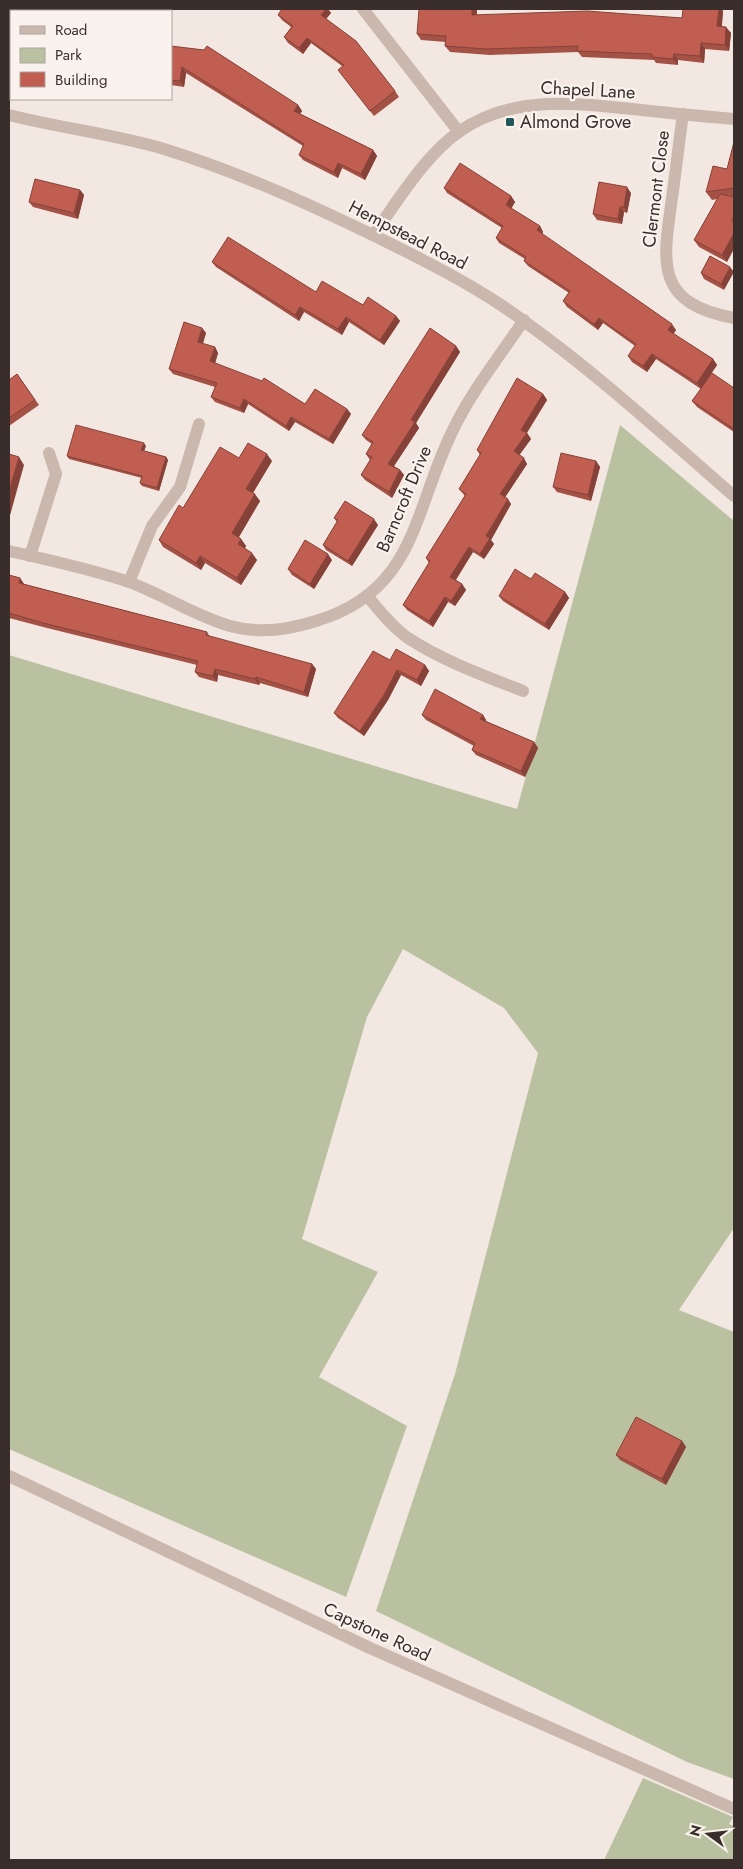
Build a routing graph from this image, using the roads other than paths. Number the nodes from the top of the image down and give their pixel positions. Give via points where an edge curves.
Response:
1 (363, 9) edge
2 (683, 114) junction
3 (9, 115) edge
4 (734, 119) edge
5 (459, 132) junction
6 (373, 235) junction
7 (734, 318) edge
8 (524, 320) junction
9 (199, 424) dead end
10 (49, 453) dead end
11 (734, 496) edge
12 (9, 551) edge
13 (30, 556) junction
14 (129, 582) junction
15 (368, 597) junction
16 (523, 691) dead end
17 (9, 1476) edge
18 (734, 1809) edge

1 - 5 street
2 - 4 street, Chapel Lane
2 - 5 street, Chapel Lane via 546,103 512,108
2 - 7 street, Clermont Close via 666,240 666,271 673,284 692,303
3 - 6 street, Hempstead Road via 165,150 316,207
5 - 6 street, Chapel Lane via 423,167
6 - 8 street, Hempstead Road via 474,288
8 - 11 street, Hempstead Road via 577,360
8 - 15 street, Barncroft Drive via 453,430 404,551
9 - 14 street via 180,487 152,526
10 - 13 street via 56,474
12 - 13 street, Barncroft Drive
13 - 14 street, Barncroft Drive
14 - 15 street, Barncroft Drive via 214,620 254,630 298,627 340,614
15 - 16 street via 408,638
17 - 18 street, Capstone Road via 361,1644

